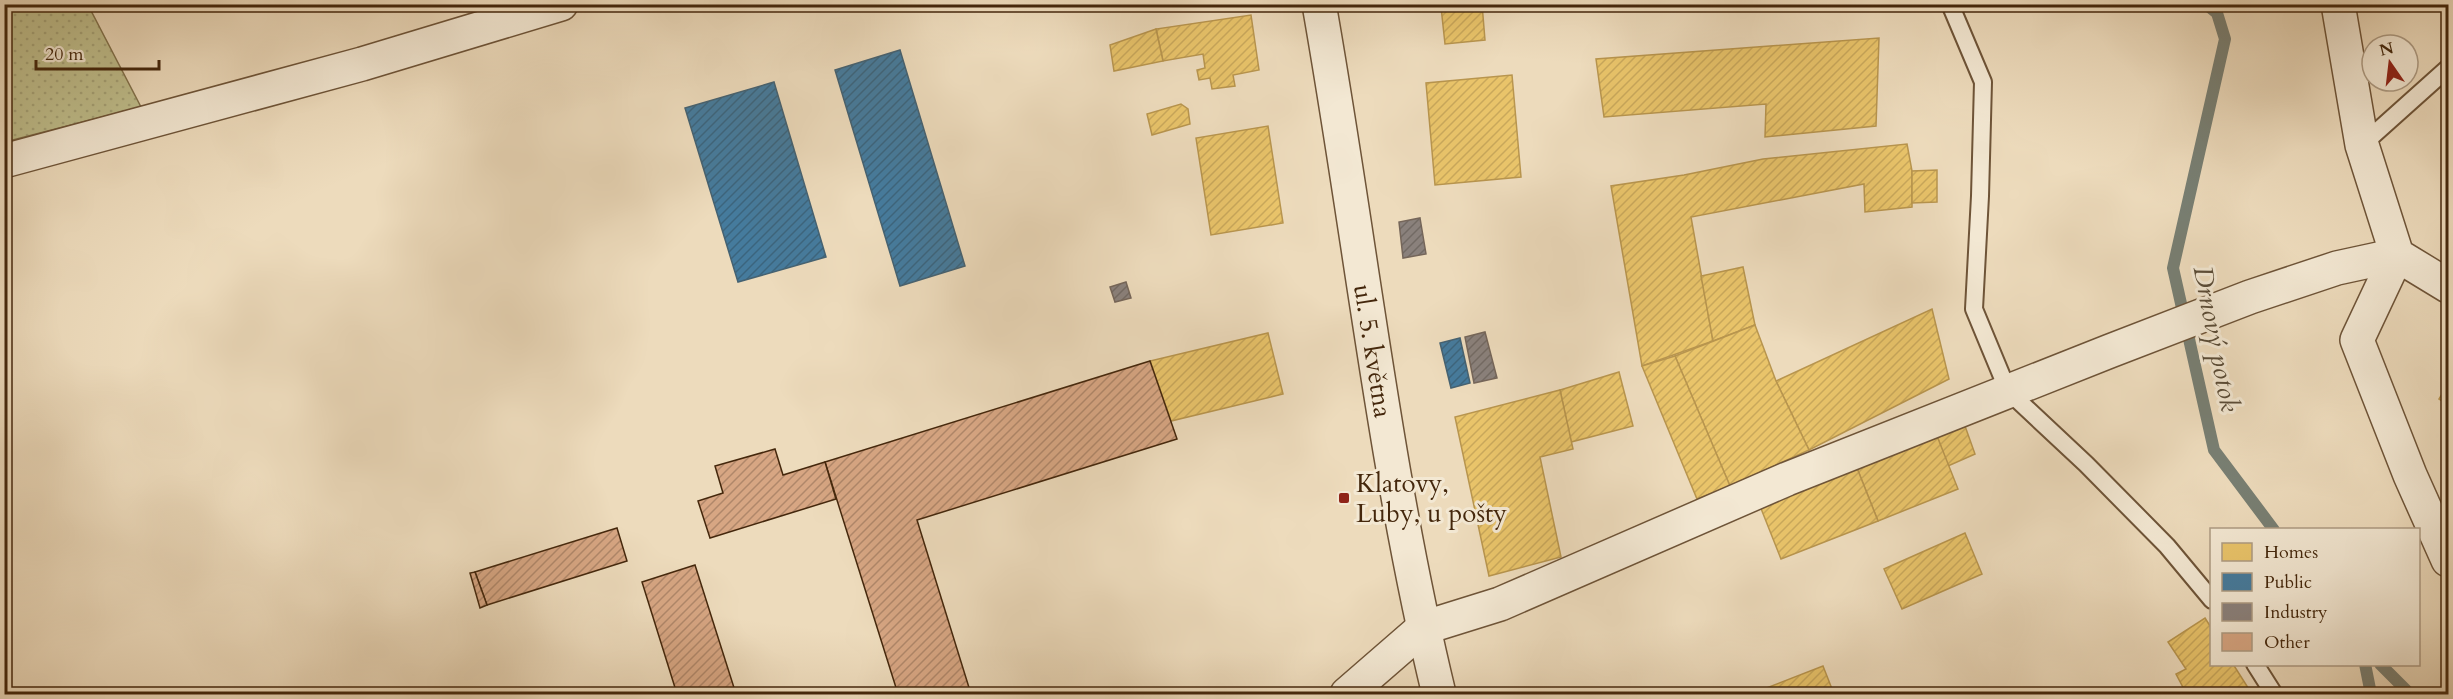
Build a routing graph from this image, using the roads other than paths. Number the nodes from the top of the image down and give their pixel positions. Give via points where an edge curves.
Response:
1 (561, 4) edge
2 (1318, 4) edge
3 (1950, 4) edge
4 (2338, 4) edge
5 (2448, 69) edge
6 (2362, 145) junction
7 (4, 161) edge
8 (2397, 255) junction
9 (2448, 286) edge
10 (2008, 391) junction
11 (2448, 560) edge
12 (2210, 599) edge
13 (1423, 628) junction
14 (2256, 666) edge
15 (1347, 694) edge
16 (1439, 694) edge
17 (2274, 694) edge

1 - 7 street via 362,64
2 - 13 street, ul. 5. května via 1388,444
3 - 10 lane via 1983,82 1974,309
4 - 6 street
5 - 6 lane
6 - 8 street
8 - 9 street
8 - 10 street via 2337,268 2250,297
8 - 11 street via 2356,340
10 - 12 lane via 2167,546
10 - 13 street via 1787,479 1500,604
13 - 15 street
13 - 16 street, ul. 5. května
14 - 17 lane

